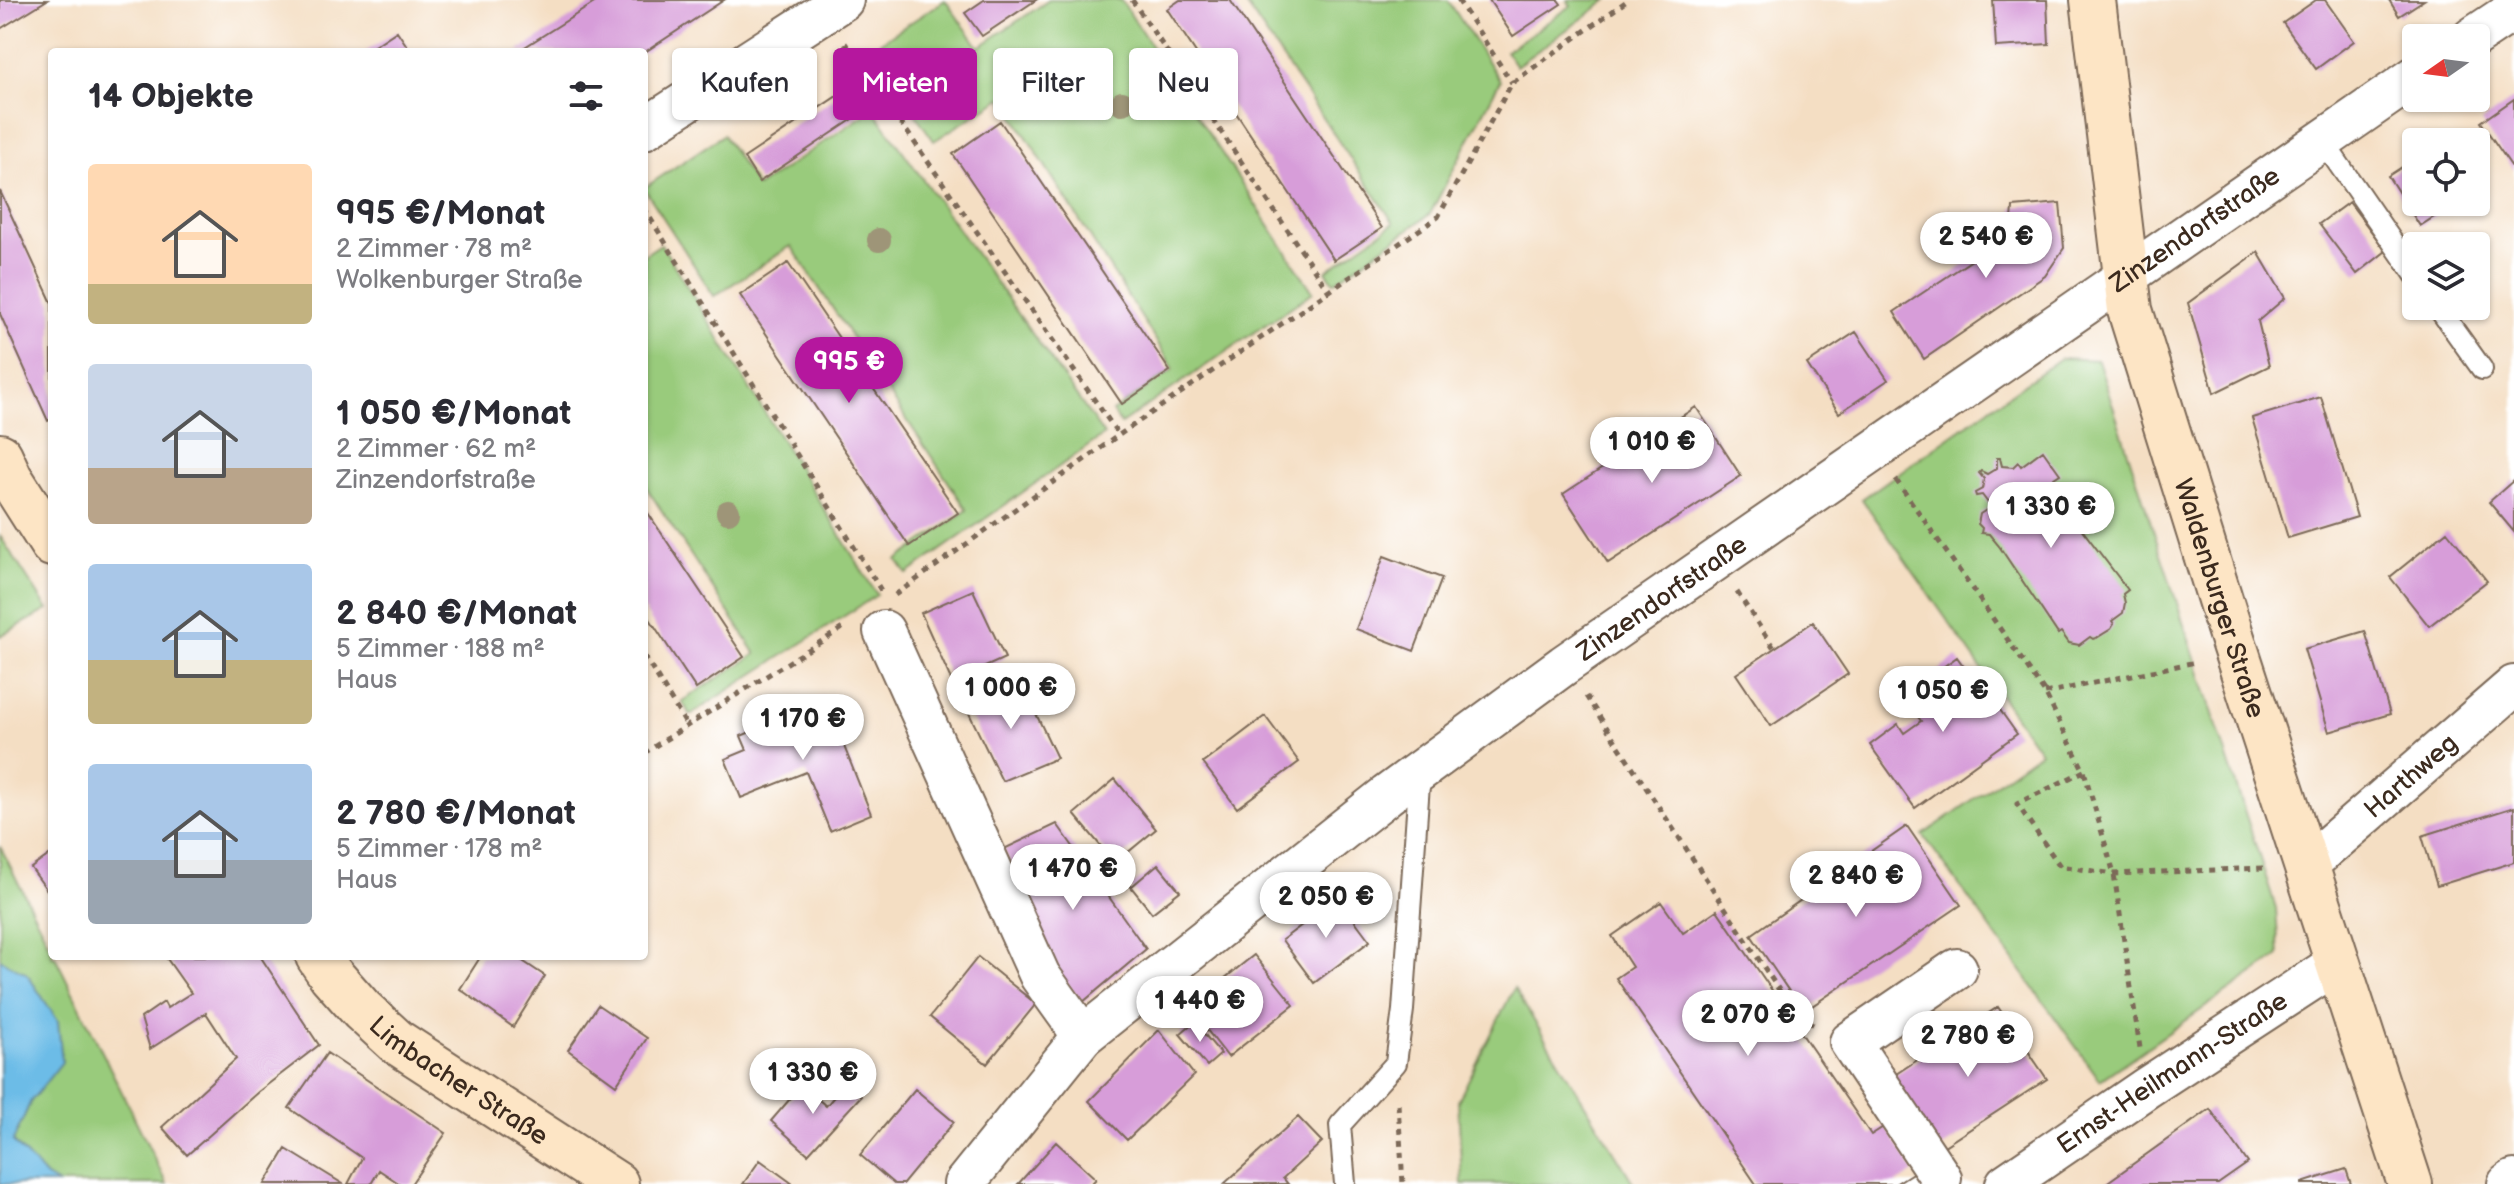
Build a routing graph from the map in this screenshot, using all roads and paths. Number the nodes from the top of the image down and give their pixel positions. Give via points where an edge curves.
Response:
1 (1132, 0) edge
2 (1458, 0) edge
3 (1628, 0) edge
4 (2093, 0) edge
5 (834, 6) edge
6 (2514, 10) edge
7 (2490, 26) edge
8 (1512, 83) junction
9 (2402, 86) edge
10 (648, 126) edge
11 (2322, 140) junction
12 (648, 214) edge
13 (2402, 256) edge
14 (2124, 277) junction
15 (1330, 293) junction
16 (2447, 320) edge
17 (2482, 369) dead end
18 (1119, 435) junction
19 (1875, 450) junction
20 (0, 456) edge
21 (46, 523) edge
22 (1716, 560) junction
23 (865, 628) joint
24 (1774, 648) dead end
25 (2238, 653) junction
26 (648, 662) edge
27 (2514, 686) edge
28 (2045, 693) junction
29 (1585, 694) dead end
30 (686, 724) junction
31 (648, 750) edge
32 (1420, 770) junction
33 (2084, 771) junction
34 (2306, 866) junction
35 (2114, 874) junction
36 (321, 960) edge
37 (2339, 962) junction
38 (1957, 969) dead end
39 (1083, 1036) junction
40 (1850, 1042) junction
41 (1396, 1063) junction
42 (2146, 1088) junction
43 (2514, 1180) edge
44 (1943, 1181) edge
45 (616, 1184) edge
46 (964, 1184) edge
47 (1345, 1184) edge
48 (1403, 1184) edge
49 (2006, 1184) edge
50 (2410, 1184) edge
51 (2508, 1184) edge

1 - 15 path
2 - 8 path
3 - 8 path
4 - 14 street, Waldenburger Straße
5 - 10 street
5 - 18 path
6 - 7 street
8 - 15 path via 1438,217
9 - 11 street, Zinzendorfstraße
11 - 13 lane
11 - 14 street, Zinzendorfstraße
12 - 18 path via 887,601
14 - 19 street, Zinzendorfstraße
14 - 25 street, Waldenburger Straße
15 - 18 path
16 - 17 lane
19 - 22 street, Zinzendorfstraße
19 - 28 path
20 - 21 street via 10,478
22 - 24 path
22 - 32 street, Zinzendorfstraße
23 - 30 path
23 - 39 street via 1040,976
25 - 28 path
25 - 34 street, Waldenburger Straße
26 - 30 path
27 - 34 street, Harthweg
28 - 33 path
29 - 40 path via 1796,1016
30 - 31 path
32 - 39 street, Zinzendorfstraße
32 - 41 lane
33 - 35 path
33 - 35 path via 2017,804 2060,866
34 - 35 path
34 - 37 street, Waldenburger Straße
35 - 42 path
36 - 45 street, Limbacher Straße via 397,1042
37 - 42 street, Ernst-Heilmann-Straße
37 - 50 street, Waldenburger Straße
38 - 40 street
39 - 46 street, Zinzendorfstraße
40 - 44 street
41 - 47 lane via 1340,1125
41 - 48 path
42 - 49 street, Ernst-Heilmann-Straße
43 - 51 street

